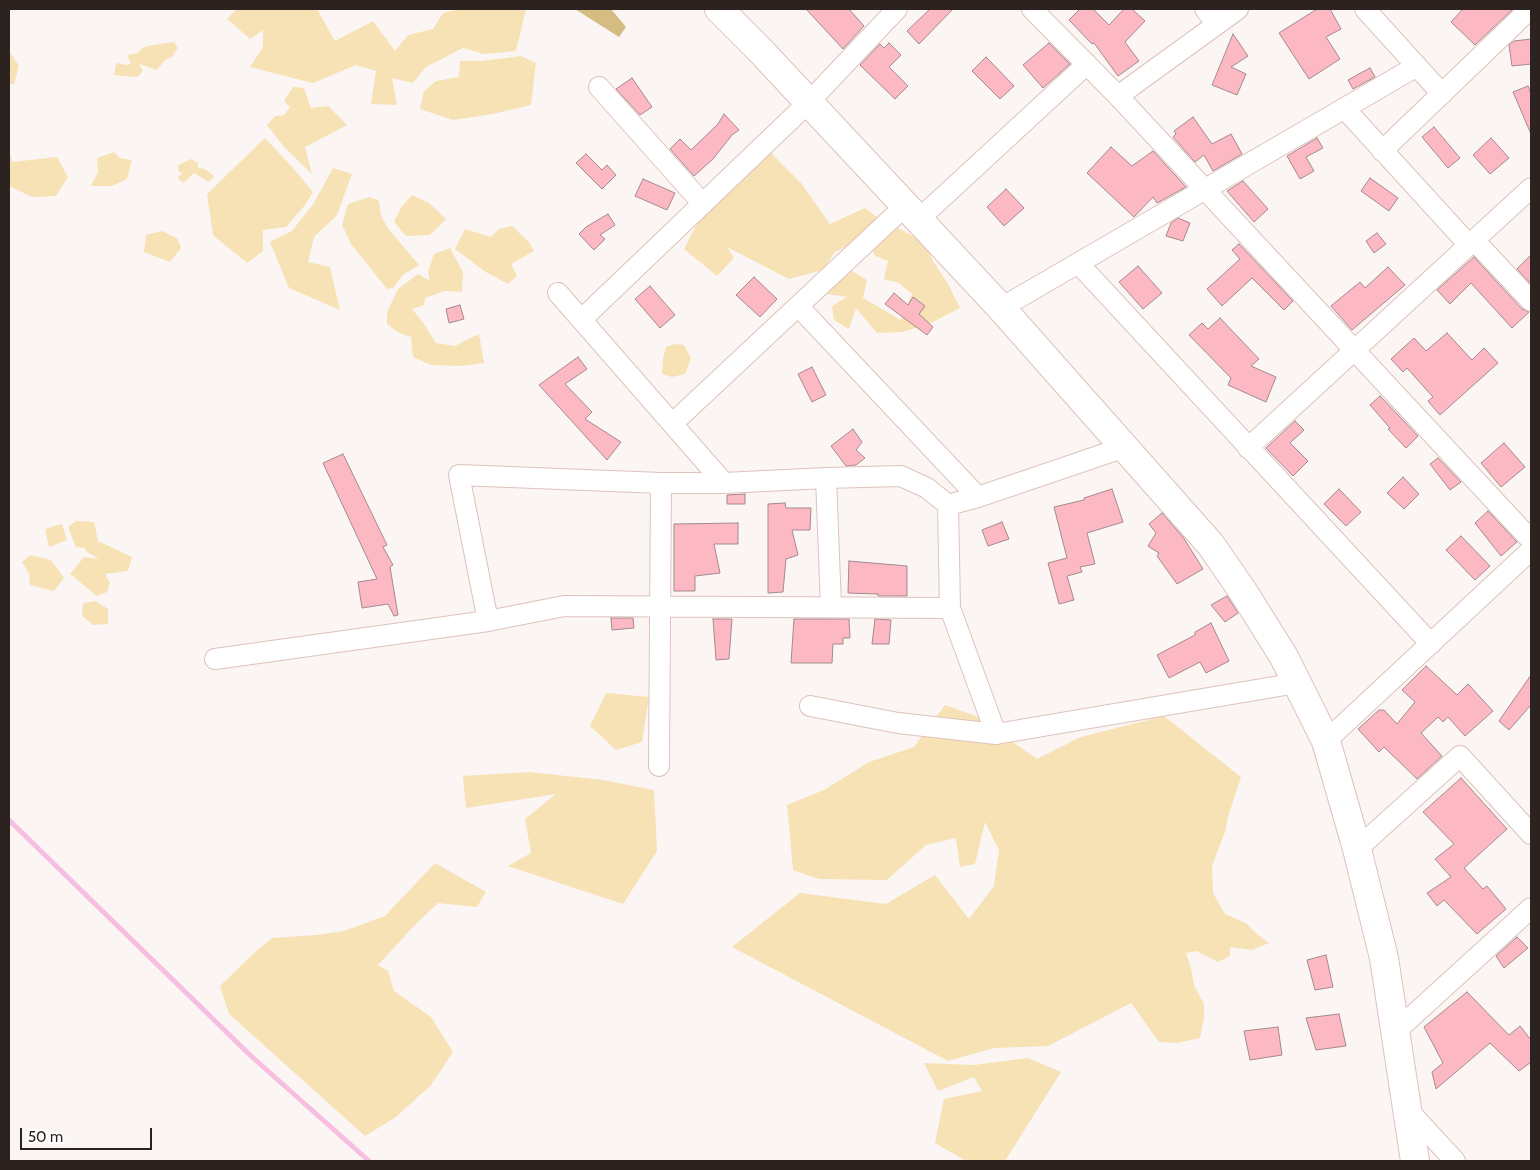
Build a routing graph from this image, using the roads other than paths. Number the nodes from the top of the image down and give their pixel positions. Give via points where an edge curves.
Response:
1 (719, 9) edge
2 (896, 9) edge
3 (1032, 9) edge
4 (1238, 9) edge
5 (1366, 9) edge
6 (1530, 9) edge
7 (1211, 16) edge
8 (1088, 64) junction
9 (1417, 66) junction
10 (599, 87) dead end
11 (1442, 94) junction
12 (1118, 96) junction
13 (809, 102) junction
14 (1345, 109) junction
15 (1382, 151) junction
16 (1531, 188) edge
17 (1205, 190) junction
18 (703, 204) junction
19 (912, 213) junction
20 (1472, 243) junction
21 (1078, 263) junction
22 (558, 294) dead end
23 (1531, 301) edge
24 (798, 306) junction
25 (1001, 308) junction
26 (582, 319) junction
27 (1355, 350) junction
28 (673, 423) junction
29 (1125, 447) junction
30 (1248, 448) junction
31 (826, 478) junction
32 (661, 483) junction
33 (724, 483) junction
34 (978, 497) junction
35 (948, 505) junction
36 (1531, 540) edge
37 (1531, 550) edge
38 (660, 606) junction
39 (831, 607) junction
40 (950, 608) junction
41 (488, 621) junction
42 (1430, 644) junction
43 (214, 659) dead end
44 (1297, 683) junction
45 (810, 706) dead end
46 (996, 734) junction
47 (1326, 741) junction
48 (659, 766) dead end
49 (1531, 834) edge
50 (1357, 850) junction
51 (1531, 908) edge
52 (1396, 1032) junction
53 (1406, 1108) junction
54 (1415, 1161) edge
55 (1454, 1161) edge

1 - 13 street
2 - 13 street
3 - 8 street
4 - 7 street
5 - 9 street
6 - 11 street
7 - 12 street
8 - 12 street
8 - 19 street
9 - 11 street
9 - 14 street
10 - 18 street
11 - 15 street
12 - 17 street
13 - 18 street
13 - 19 street
14 - 15 street
14 - 17 street
15 - 20 street
16 - 20 street
17 - 21 street
17 - 27 street
18 - 26 street
19 - 24 street
19 - 25 street
20 - 23 street
20 - 27 street
21 - 25 street
21 - 30 street
22 - 26 street
24 - 28 street
24 - 34 street
25 - 29 street
26 - 28 street
27 - 30 street
27 - 36 street
28 - 33 street
29 - 34 street
29 - 44 street via 1211,545 1284,657
30 - 42 street
31 - 33 street
31 - 35 street via 901,476 926,488
31 - 39 street
32 - 33 street
32 - 38 street
32 - 41 street via 459,475
34 - 35 street
35 - 40 street
37 - 42 street
38 - 39 street
38 - 41 street via 564,606
38 - 48 street
39 - 40 street
40 - 46 street
41 - 43 street
42 - 47 street
44 - 46 street
44 - 47 street
45 - 46 street via 898,723
47 - 50 street
49 - 50 street via 1460,756
50 - 52 street via 1384,958
51 - 52 street
52 - 53 street
53 - 54 street
53 - 55 street

